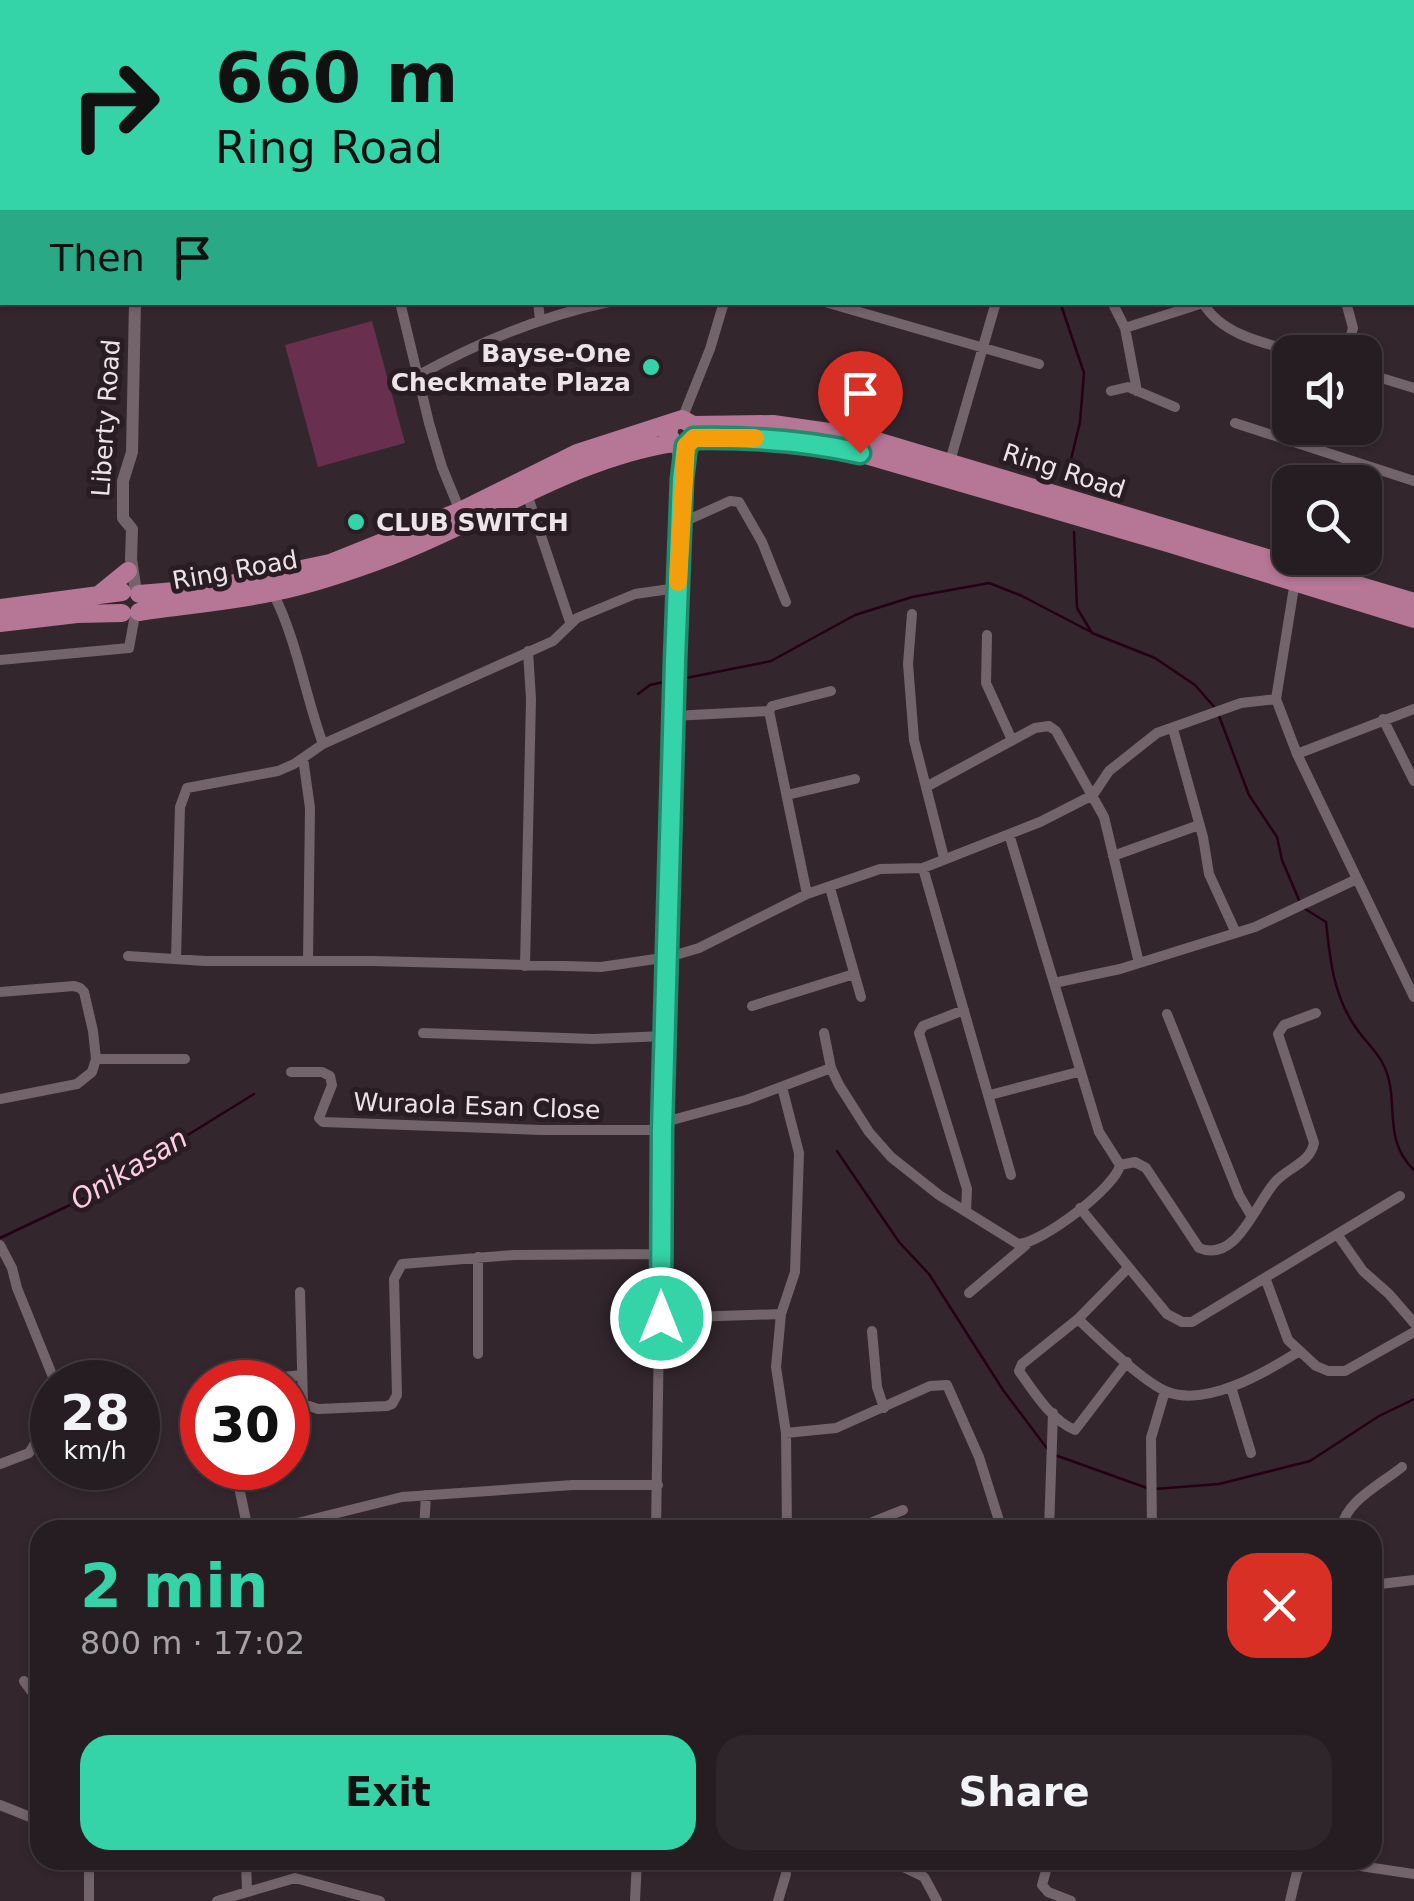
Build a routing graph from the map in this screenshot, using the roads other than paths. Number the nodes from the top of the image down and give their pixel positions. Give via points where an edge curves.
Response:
1 (136, 305) edge
2 (401, 305) edge
3 (538, 305) edge
4 (598, 305) edge
5 (723, 305) edge
6 (835, 305) edge
7 (995, 305) edge
8 (1114, 305) edge
9 (1197, 305) edge
10 (1205, 305) edge
11 (1347, 305) edge
12 (540, 320) junction
13 (1125, 328) junction
14 (1351, 335) edge
15 (1272, 343) edge
16 (980, 350) junction
17 (1038, 364) dead end
18 (419, 375) junction
19 (1382, 378) edge
20 (1414, 388) edge
21 (1111, 391) dead end
22 (1137, 391) junction
23 (1175, 408) dead end
24 (1235, 423) dead end
25 (683, 433) junction
26 (950, 461) junction
27 (1414, 482) edge
28 (527, 494) junction
29 (460, 512) junction
30 (680, 524) junction
31 (1295, 581) junction
32 (678, 588) junction
33 (273, 592) junction
34 (130, 596) junction
35 (786, 602) dead end
36 (1414, 602) edge
37 (0, 608) edge
38 (912, 614) dead end
39 (1414, 619) edge
40 (570, 622) junction
41 (0, 623) edge
42 (987, 635) dead end
43 (528, 650) junction
44 (0, 660) edge
45 (832, 691) dead end
46 (1276, 699) junction
47 (1414, 710) edge
48 (769, 711) junction
49 (674, 716) junction
50 (1383, 719) junction
51 (1173, 729) junction
52 (1012, 740) junction
53 (323, 744) junction
54 (1297, 754) junction
55 (304, 758) junction
56 (854, 779) dead end
57 (1414, 781) edge
58 (926, 787) junction
59 (787, 795) junction
60 (1093, 795) junction
61 (1199, 825) junction
62 (1009, 834) junction
63 (1113, 856) junction
64 (944, 858) junction
65 (922, 868) junction
66 (1357, 879) junction
67 (830, 888) junction
68 (807, 894) junction
69 (1236, 933) junction
70 (128, 956) dead end
71 (669, 956) junction
72 (176, 959) junction
73 (308, 960) junction
74 (1140, 963) junction
75 (524, 966) junction
76 (854, 974) junction
77 (1054, 984) junction
78 (0, 992) edge
79 (860, 997) dead end
80 (1414, 997) edge
81 (752, 1006) dead end
82 (964, 1010) junction
83 (1316, 1013) dead end
84 (1167, 1014) dead end
85 (824, 1032) dead end
86 (423, 1033) dead end
87 (664, 1036) junction
88 (96, 1059) junction
89 (185, 1059) dead end
90 (830, 1068) junction
91 (290, 1072) dead end
92 (1078, 1072) junction
93 (782, 1087) junction
94 (990, 1095) junction
95 (0, 1099) edge
96 (662, 1130) junction
97 (1120, 1165) junction
98 (1012, 1175) dead end
99 (1400, 1196) dead end
100 (1080, 1208) junction
101 (966, 1212) junction
102 (1252, 1217) junction
103 (1337, 1234) junction
104 (0, 1244) edge
105 (1027, 1244) junction
106 (661, 1254) junction
107 (478, 1257) junction
108 (1128, 1268) junction
109 (1266, 1280) junction
110 (300, 1292) dead end
111 (969, 1293) dead end
112 (781, 1314) junction
113 (661, 1318) junction
114 (1078, 1319) junction
115 (1414, 1323) edge
116 (872, 1330) dead end
117 (1414, 1332) edge
118 (1298, 1352) junction
119 (478, 1354) dead end
120 (46, 1360) edge
121 (302, 1360) edge
122 (1127, 1362) junction
123 (1231, 1387) junction
124 (1165, 1391) junction
125 (310, 1408) edge
126 (884, 1408) junction
127 (1053, 1413) junction
128 (786, 1432) junction
129 (30, 1451) edge
130 (1251, 1452) dead end
131 (0, 1464) edge
132 (1402, 1468) dead end
133 (658, 1485) junction
134 (240, 1490) edge
135 (426, 1495) junction
136 (903, 1510) dead end
137 (346, 1513) junction
138 (246, 1520) edge
139 (314, 1520) edge
140 (342, 1520) edge
141 (425, 1520) edge
142 (656, 1520) edge
143 (787, 1520) edge
144 (878, 1520) edge
145 (999, 1520) edge
146 (1049, 1520) edge
147 (1152, 1520) edge
148 (1343, 1520) edge
149 (1414, 1580) edge
150 (1382, 1585) edge
151 (24, 1681) dead end
152 (30, 1689) edge
153 (0, 1805) edge
154 (30, 1818) edge
155 (1382, 1869) edge
156 (89, 1870) edge
157 (246, 1870) edge
158 (636, 1870) edge
159 (910, 1870) edge
160 (1046, 1870) edge
161 (1298, 1870) edge
162 (786, 1874) dead end
163 (1414, 1874) edge
164 (247, 1891) junction
165 (89, 1901) edge
166 (216, 1901) edge
167 (380, 1901) edge
168 (634, 1901) edge
169 (778, 1901) edge
170 (938, 1901) edge
171 (1071, 1901) edge
172 (1290, 1901) edge

1 - 34 street, Liberty Road via 132,452 122,481 123,518 132,529
2 - 18 street
3 - 12 street
4 - 12 street
5 - 25 street
6 - 16 street
7 - 16 street
8 - 13 street
9 - 13 street
10 - 15 street via 1232,329
11 - 14 street
12 - 18 street
13 - 22 street
16 - 17 street
16 - 26 street
18 - 29 street
19 - 20 street
21 - 22 street
22 - 23 street
24 - 27 street
25 - 26 main road, Ring Road via 802,426
25 - 28 main road, Ring Road
25 - 29 main road, Ring Road via 576,453
25 - 30 street
25 - 31 main road, Ring Road via 835,447
26 - 36 main road, Ring Road
28 - 33 main road, Ring Road via 392,556
28 - 40 street
29 - 34 main road, Ring Road via 330,563 210,588
30 - 32 street
30 - 35 street via 739,502
31 - 39 main road, Ring Road
31 - 46 street
32 - 40 street via 635,594
32 - 49 street
33 - 34 main road, Ring Road
33 - 53 street
34 - 37 main road, Ring Road
34 - 41 main road, Ring Road via 77,614
34 - 44 street via 129,648
38 - 58 street via 909,682
40 - 43 street via 552,641
42 - 52 street via 986,683
43 - 53 street
43 - 75 street
45 - 48 street
46 - 51 street via 1226,708
46 - 54 street
47 - 50 street
48 - 49 street
48 - 59 street
49 - 71 street
50 - 54 street
50 - 57 street
51 - 60 street via 1129,752
51 - 61 street
52 - 58 street
52 - 60 street via 1044,726 1056,731
53 - 55 street
54 - 66 street
55 - 72 street via 278,770 186,788
55 - 73 street via 310,808
56 - 59 street
58 - 64 street
59 - 68 street
60 - 62 street
60 - 63 street
61 - 63 street
61 - 69 street via 1209,874
62 - 64 street
62 - 77 street
63 - 74 street
64 - 65 street
65 - 67 street via 880,869
65 - 82 street
66 - 69 street
66 - 80 street
67 - 68 street
67 - 76 street
68 - 71 street
69 - 74 street
70 - 72 street
71 - 75 street via 602,967
71 - 87 street
72 - 73 street
73 - 75 street
74 - 77 street
76 - 79 street
76 - 81 street
77 - 92 street
78 - 88 street via 80,988
82 - 94 street
82 - 101 street via 919,1033 966,1188
83 - 102 street via 1278,1031 1312,1152 1273,1184
84 - 102 street
85 - 90 street
86 - 87 street
87 - 96 street
88 - 89 street
88 - 95 street via 78,1084
90 - 93 street
90 - 101 street via 891,1157
91 - 96 street, Wuraola Esan Close via 330,1076 323,1122
92 - 94 street
92 - 97 street via 1099,1132
93 - 96 street via 672,1120
93 - 112 street via 798,1153 795,1272
94 - 98 street
96 - 106 street
97 - 100 street via 1114,1179
97 - 102 street via 1146,1168 1206,1251 1234,1240
99 - 103 street
100 - 105 street
100 - 108 street
101 - 105 street via 1006,1239
103 - 109 street
103 - 115 street via 1363,1272
104 - 120 street
105 - 111 street
106 - 107 street
106 - 113 street
107 - 119 street
107 - 125 street via 412,1261 398,1268 392,1404
108 - 109 street via 1182,1322
108 - 114 street
109 - 118 street
110 - 121 street
112 - 113 street
112 - 128 street via 776,1368
113 - 133 street
114 - 122 street
114 - 127 street via 1019,1368
116 - 126 street
117 - 118 street via 1345,1371 1328,1371
118 - 123 street
122 - 124 street
122 - 127 street via 1080,1428 1070,1429
123 - 124 street via 1211,1394
123 - 130 street
124 - 147 street via 1151,1438
126 - 128 street via 836,1428
126 - 145 street via 947,1384
127 - 146 street
128 - 143 street
129 - 131 street
132 - 148 street via 1352,1505
133 - 135 street
133 - 142 street
134 - 138 street
135 - 137 street
135 - 141 street
136 - 144 street
137 - 139 street
137 - 140 street
149 - 150 street
151 - 152 street
153 - 154 street
155 - 163 street
156 - 165 street
157 - 164 street
158 - 168 street
159 - 170 street via 924,1877
160 - 171 street via 1042,1885
161 - 172 street
162 - 169 street
164 - 166 street
164 - 167 street via 295,1878

